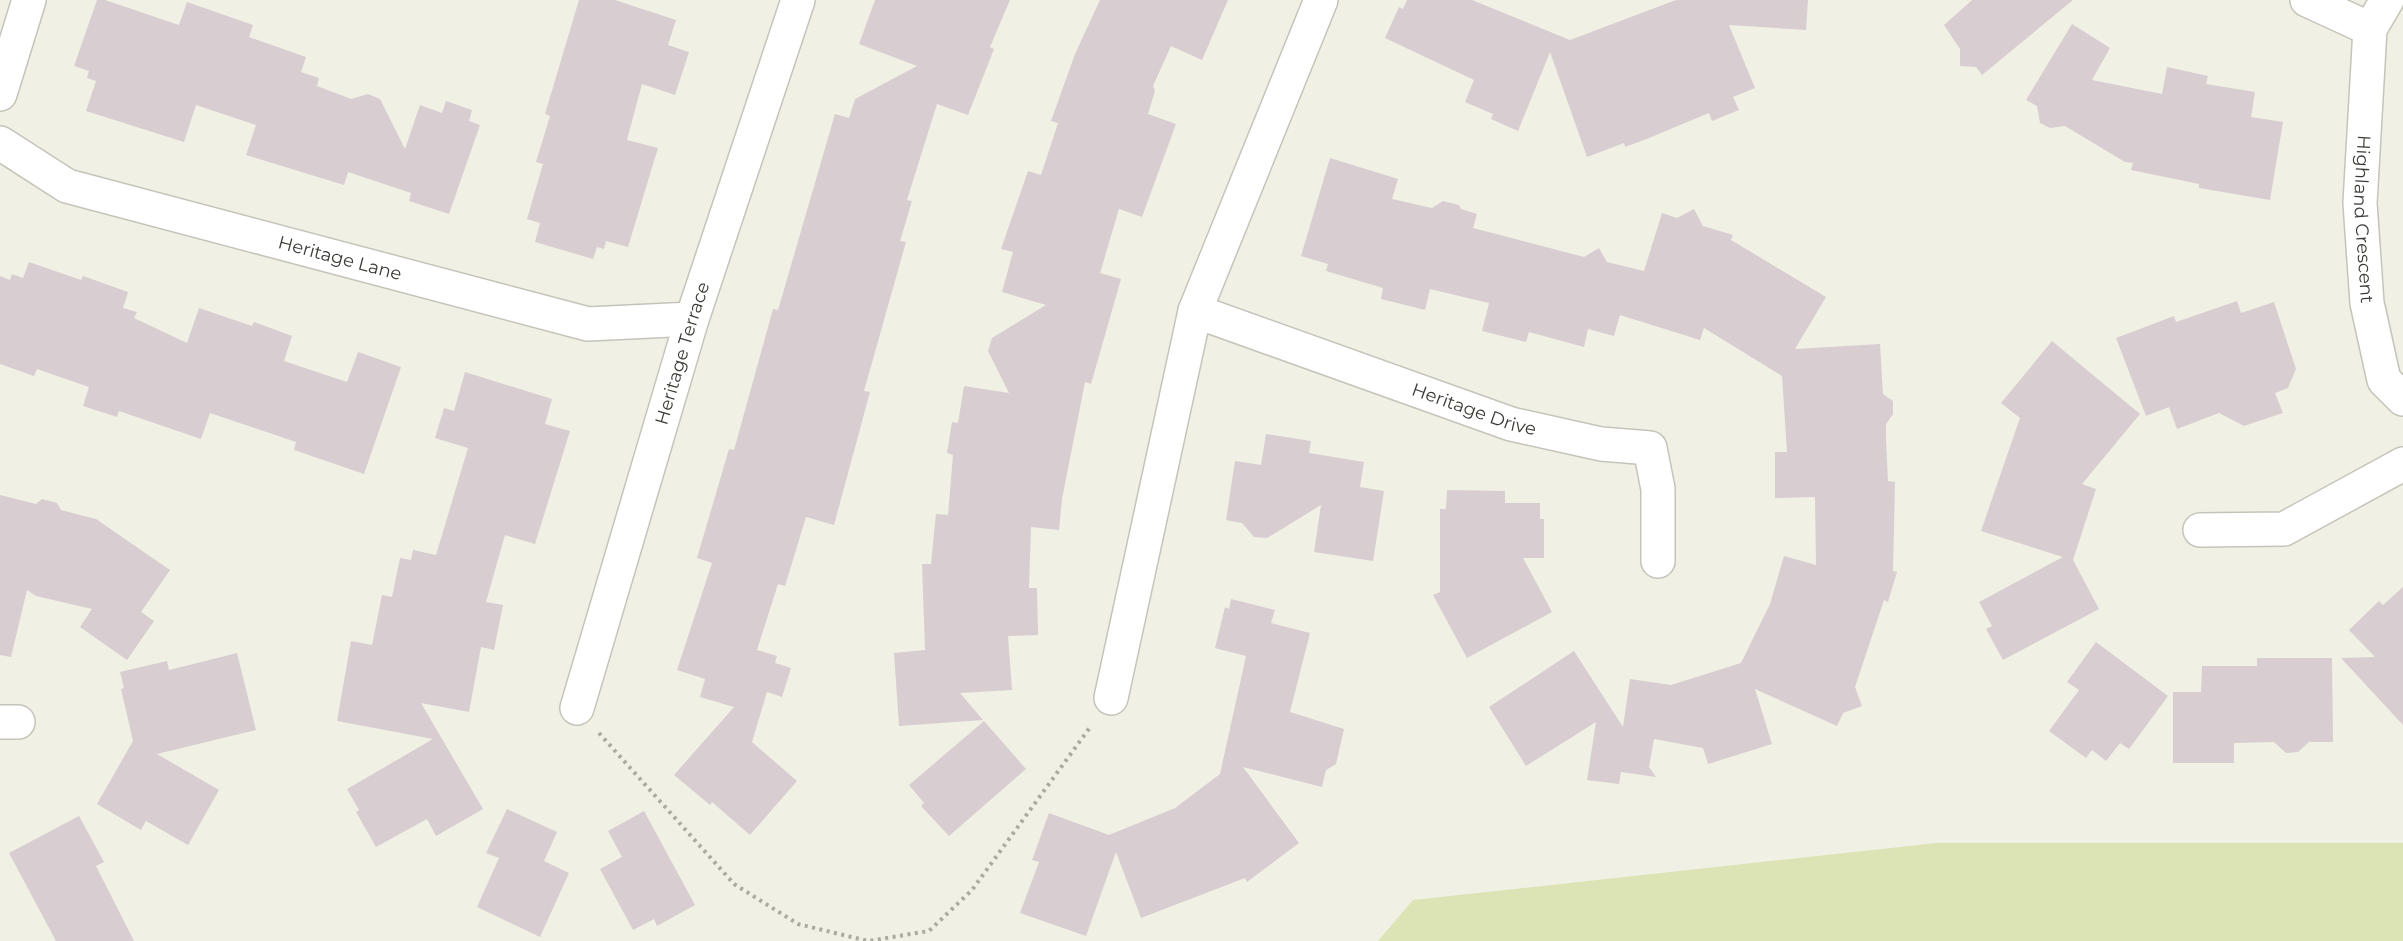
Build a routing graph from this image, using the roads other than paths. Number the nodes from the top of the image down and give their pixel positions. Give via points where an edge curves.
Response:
1 (29, 0) edge
2 (798, 0) edge
3 (1321, 0) edge
4 (2307, 0) edge
5 (2387, 0) edge
6 (2370, 29) junction
7 (0, 94) edge
8 (0, 143) edge
9 (1195, 311) junction
10 (692, 319) junction
11 (2403, 399) edge
12 (2403, 464) edge
13 (2200, 530) dead end
14 (1658, 561) dead end
15 (1111, 698) road end
16 (577, 708) road end

1 - 7 street
2 - 10 street, Heritage Terrace
3 - 9 street
4 - 6 street
5 - 6 street, Highland Crescent
6 - 11 street, Highland Crescent via 2360,203 2367,303 2384,380
8 - 10 street, Heritage Lane via 67,186 588,324
9 - 14 street, Heritage Drive via 1511,424 1600,444 1650,448 1658,489
9 - 15 street
10 - 16 street, Heritage Terrace
12 - 13 street via 2284,529

